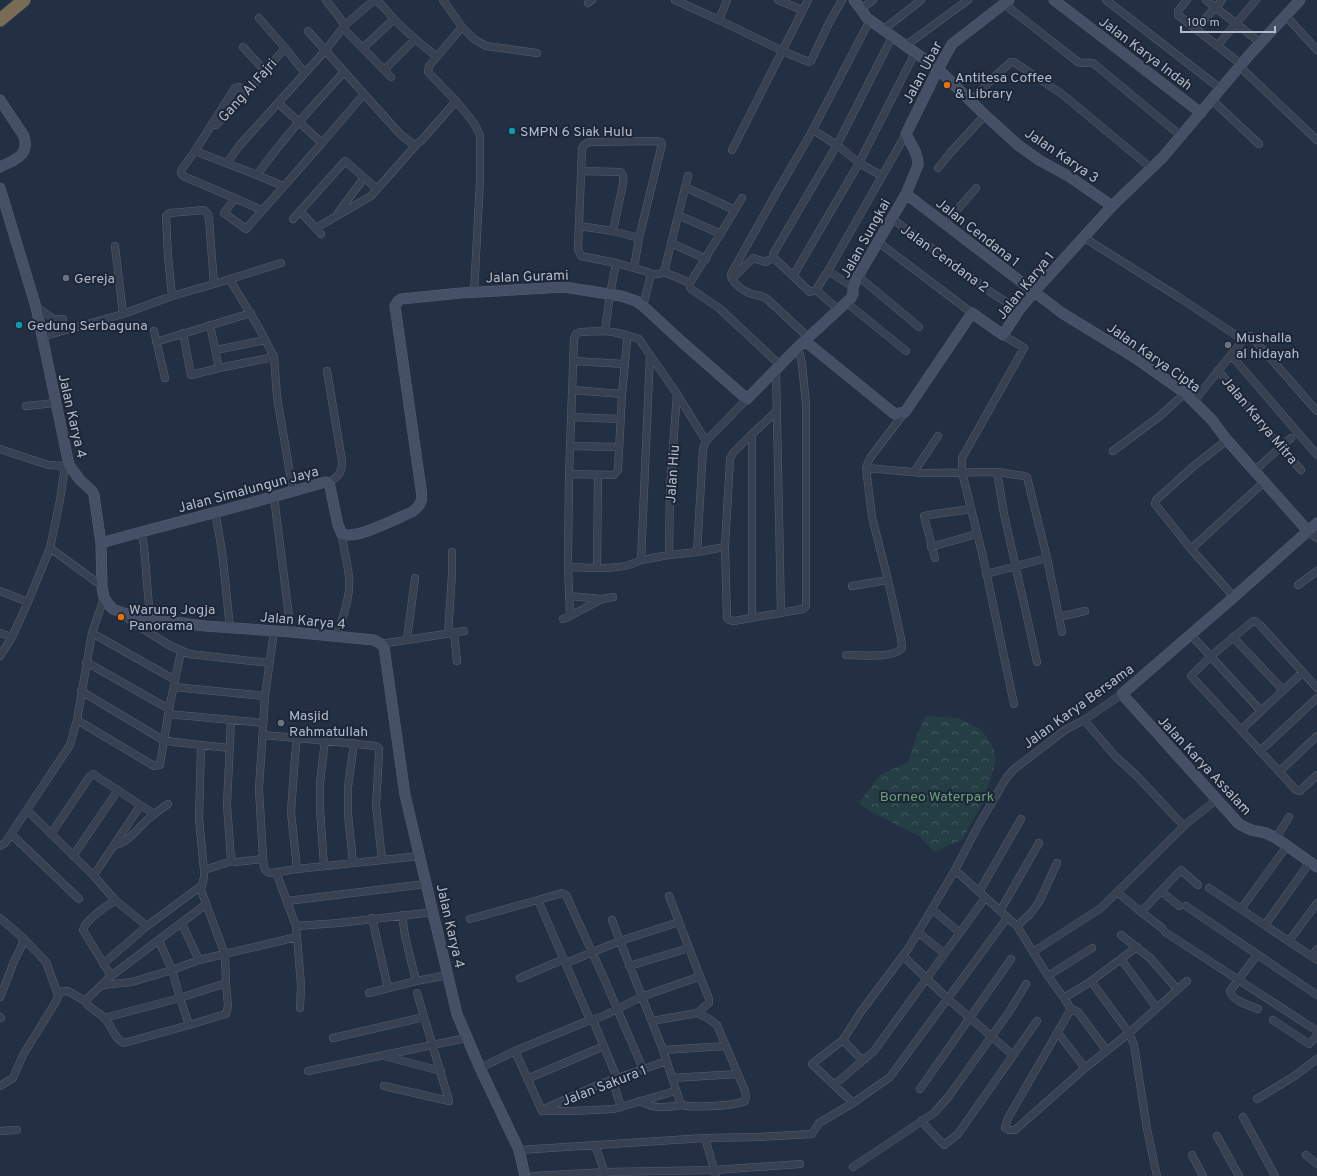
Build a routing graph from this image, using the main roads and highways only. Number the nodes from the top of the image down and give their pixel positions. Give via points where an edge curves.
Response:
1 (24, 0) edge
2 (0, 20) edge

1 - 2 highway

